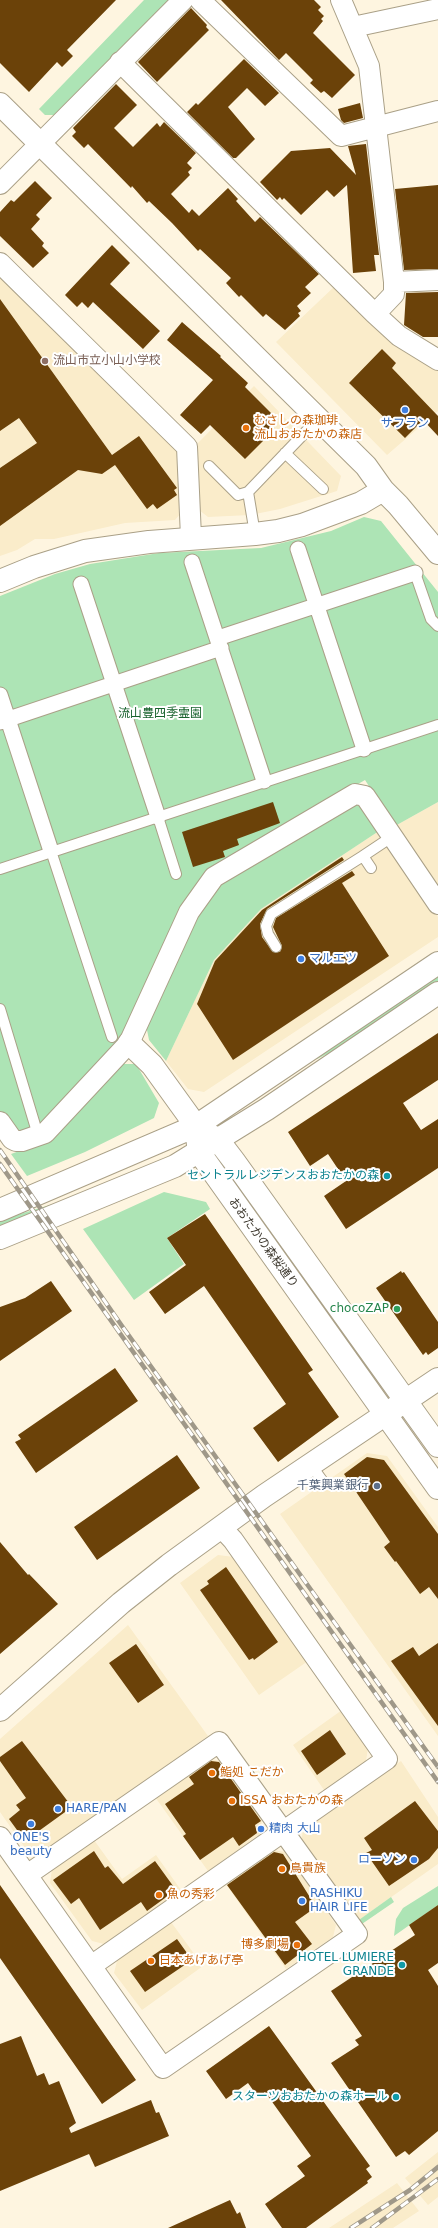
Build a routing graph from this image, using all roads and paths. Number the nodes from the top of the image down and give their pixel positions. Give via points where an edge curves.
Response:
1 (183, 0) edge
2 (200, 0) edge
3 (341, 0) edge
4 (438, 9) edge
5 (353, 27) junction
6 (120, 62) junction
7 (0, 104) edge
8 (438, 111) edge
9 (376, 126) junction
10 (40, 143) junction
11 (0, 184) edge
12 (0, 263) edge
13 (438, 280) edge
14 (394, 282) junction
15 (375, 314) junction
16 (438, 360) edge
17 (319, 418) junction
18 (285, 453) junction
19 (208, 466) dead end
20 (323, 489) dead end
21 (383, 490) junction
22 (248, 492) junction
23 (255, 534) junction
24 (191, 537) junction
25 (298, 548) dead end
26 (438, 553) edge
27 (192, 562) dead end
28 (415, 573) joint
29 (0, 581) edge
30 (81, 584) dead end
31 (316, 607) junction
32 (438, 626) edge
33 (220, 643) junction
34 (114, 684) junction
35 (0, 695) edge
36 (4, 720) edge
37 (438, 725) edge
38 (364, 749) junction
39 (264, 781) junction
40 (158, 817) junction
41 (402, 845) junction
42 (51, 851) junction
43 (364, 856) junction
44 (371, 868) dead end
45 (0, 869) edge
46 (176, 874) dead end
47 (438, 904) edge
48 (276, 947) dead end
49 (438, 964) edge
50 (438, 992) edge
51 (0, 1009) edge
52 (121, 1040) junction
53 (0, 1122) edge
54 (196, 1126) junction
55 (38, 1135) junction
56 (218, 1140) junction
57 (199, 1152) junction
58 (0, 1210) edge
59 (0, 1238) edge
60 (438, 1378) edge
61 (405, 1400) junction
62 (386, 1414) junction
63 (438, 1446) edge
64 (311, 1465) junction
65 (324, 1483) dead end
66 (438, 1488) edge
67 (221, 1527) junction
68 (0, 1710) edge
69 (282, 1831) junction
70 (0, 1837) edge
71 (27, 1875) junction
72 (91, 1966) junction

1 - 6 street
2 - 9 street via 340,136
3 - 5 street
4 - 5 street
5 - 9 street via 369,66
6 - 10 street
6 - 15 street
7 - 10 street
8 - 9 street
9 - 14 street
10 - 11 street
10 - 17 street
12 - 24 street via 187,447
13 - 14 street
14 - 15 street via 394,294
15 - 16 street via 399,336
17 - 18 lane
17 - 21 street via 366,466
18 - 20 lane
18 - 22 lane
19 - 22 lane via 238,495
21 - 23 street via 361,503 302,525
21 - 26 street
22 - 23 lane
23 - 24 street
24 - 29 street via 85,551
25 - 31 street
27 - 33 street
28 - 31 street
28 - 32 lane via 431,619
30 - 34 street
31 - 33 street
31 - 38 street
33 - 34 street
33 - 39 street
34 - 36 street
34 - 40 street
35 - 36 street
36 - 42 street
37 - 38 lane
38 - 39 lane
39 - 40 lane
40 - 42 lane
40 - 46 lane
41 - 43 lane
41 - 47 street
41 - 52 street via 365,796 355,794 214,877 189,912
42 - 45 lane
42 - 52 lane
43 - 44 lane
43 - 48 lane via 271,914 266,926
49 - 54 street
50 - 56 street
51 - 55 lane
52 - 54 street via 152,1065
52 - 55 street via 45,1133
53 - 55 street via 16,1141
54 - 56 street, おおたかの森桜通り
54 - 57 street, おおたかの森桜通り
54 - 58 street
56 - 57 street
56 - 61 street, おおたかの森桜通り
57 - 59 street via 174,1166
57 - 62 street, おおたかの森桜通り
60 - 61 street
61 - 62 street
61 - 63 street, おおたかの森桜通り
62 - 64 street
62 - 66 street, おおたかの森桜通り
64 - 65 lane
64 - 67 street
67 - 68 street via 121,1603
67 - 69 street via 233,1540 388,1759
69 - 71 street via 219,1742
69 - 72 street
69 - 72 street via 357,1934 163,2068
70 - 71 street
71 - 72 street

